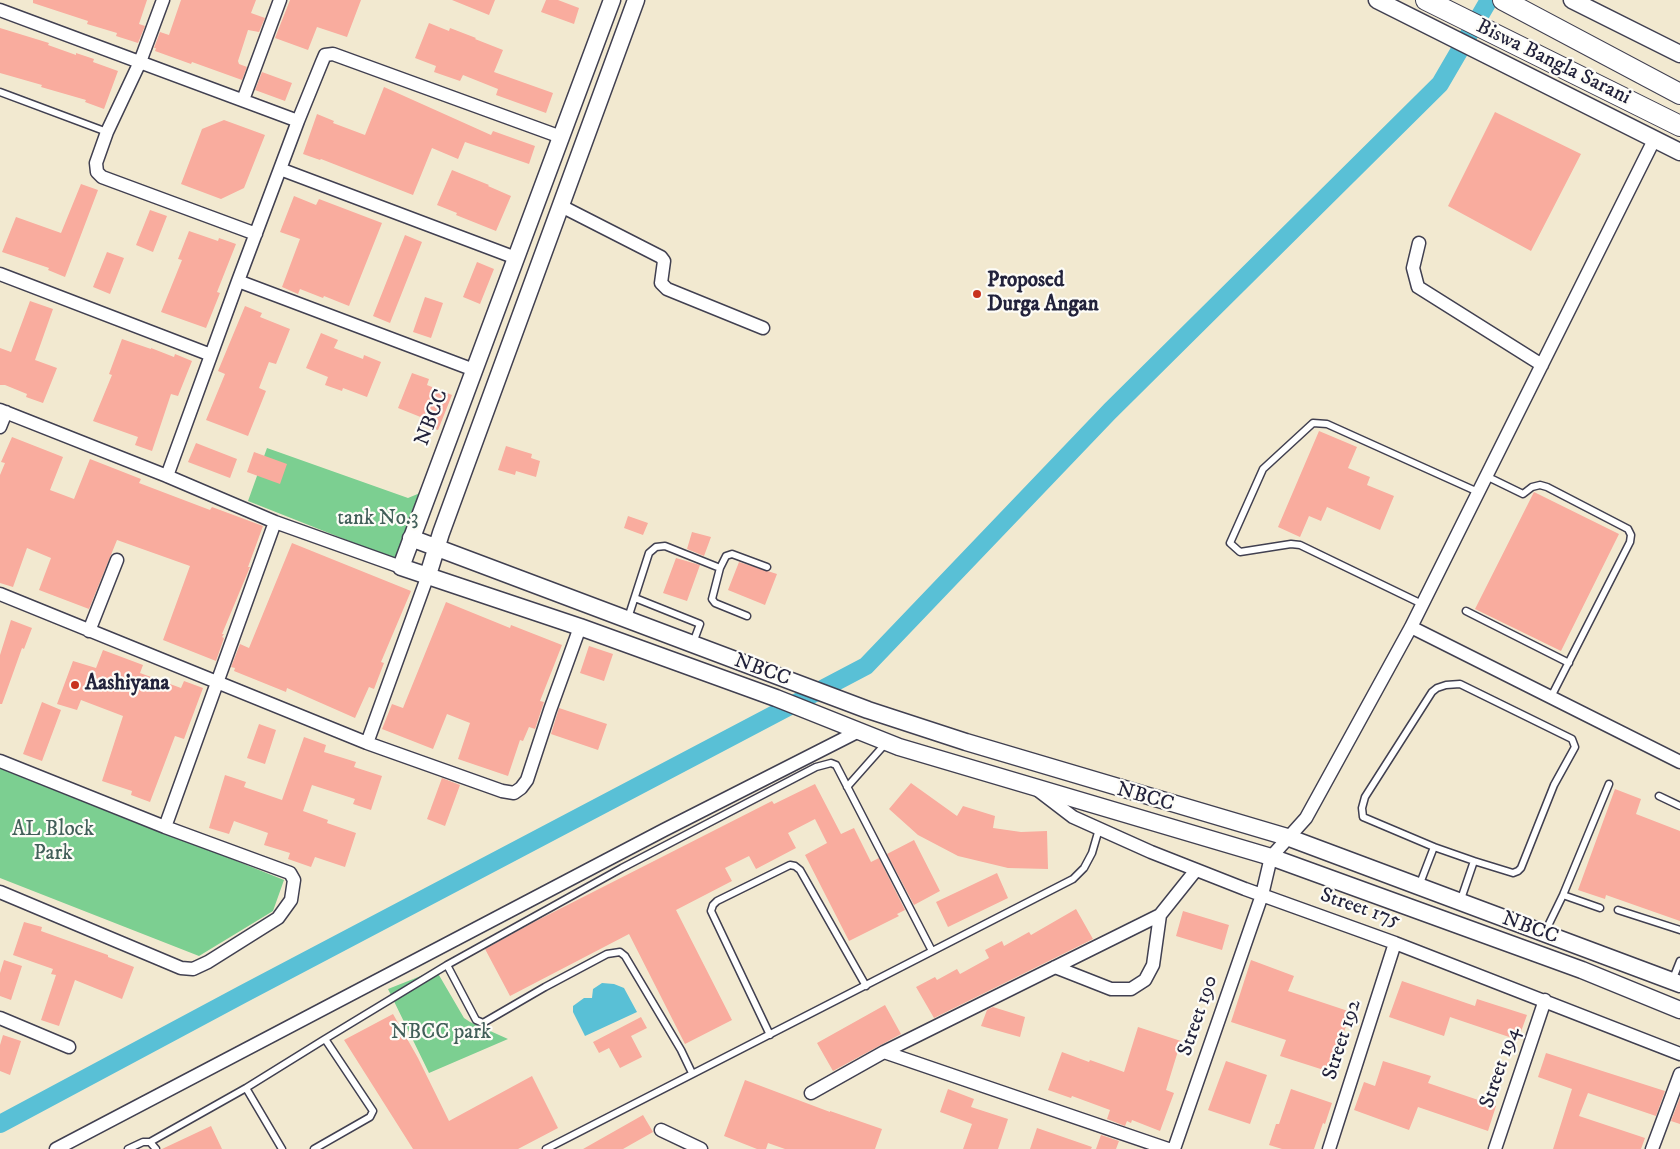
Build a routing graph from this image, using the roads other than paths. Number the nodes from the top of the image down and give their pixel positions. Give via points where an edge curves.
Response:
1 (163, 0) edge
2 (280, 0) edge
3 (612, 0) edge
4 (636, 0) edge
5 (1377, 0) edge
6 (1572, 0) edge
7 (1433, 3) edge
8 (1509, 3) edge
9 (0, 10) edge
10 (1680, 54) edge
11 (140, 62) junction
12 (1680, 94) edge
13 (1, 95) edge
14 (243, 100) junction
15 (298, 121) junction
16 (1680, 126) edge
17 (107, 132) junction
18 (561, 137) junction
19 (1654, 140) junction
20 (1680, 152) edge
21 (280, 169) junction
22 (561, 206) junction
23 (256, 234) junction
24 (1419, 243) dead end
25 (516, 258) junction
26 (0, 274) edge
27 (238, 280) junction
28 (763, 328) dead end
29 (211, 355) junction
30 (1542, 365) junction
31 (474, 370) junction
32 (3, 411) edge
33 (0, 428) edge
34 (167, 476) junction
35 (1486, 476) junction
36 (1478, 492) junction
37 (275, 522) junction
38 (411, 538) junction
39 (437, 548) junction
40 (117, 560) dead end
41 (402, 566) junction
42 (766, 567) dead end
43 (720, 568) junction
44 (428, 575) junction
45 (0, 594) edge
46 (634, 598) junction
47 (1422, 604) junction
48 (1466, 611) dead end
49 (747, 616) dead end
50 (628, 620) junction
51 (580, 627) junction
52 (1411, 627) junction
53 (89, 631) junction
54 (692, 644) junction
55 (1569, 663) junction
56 (217, 683) junction
57 (826, 695) junction
58 (1551, 697) junction
59 (813, 713) junction
60 (854, 729) junction
61 (367, 742) junction
62 (887, 742) junction
63 (0, 761) edge
64 (1680, 762) edge
65 (1609, 784) dead end
66 (847, 787) junction
67 (1034, 787) junction
68 (1659, 796) dead end
69 (1680, 806) edge
70 (165, 827) junction
71 (1099, 829) junction
72 (1287, 837) junction
73 (1434, 846) junction
74 (1271, 857) junction
75 (1474, 862) junction
76 (1196, 870) junction
77 (1419, 887) junction
78 (0, 892) edge
79 (1262, 895) junction
80 (1563, 895) junction
81 (1460, 902) junction
82 (1600, 908) dead end
83 (1618, 910) dead end
84 (1160, 915) junction
85 (1680, 930) edge
86 (1544, 933) junction
87 (1395, 943) junction
88 (932, 951) junction
89 (1680, 961) edge
90 (447, 965) junction
91 (1055, 967) junction
92 (1676, 982) edge
93 (866, 986) junction
94 (1545, 1000) junction
95 (1680, 1010) edge
96 (0, 1018) edge
97 (770, 1035) junction
98 (325, 1040) junction
99 (69, 1046) dead end
100 (884, 1052) junction
101 (1680, 1054) edge
102 (692, 1074) junction
103 (1680, 1074) edge
104 (246, 1088) junction
105 (811, 1093) dead end
106 (661, 1130) dead end
107 (150, 1142) junction
108 (1656, 1148) edge
109 (56, 1149) edge
110 (128, 1149) edge
111 (156, 1149) edge
112 (282, 1149) edge
113 (314, 1149) edge
114 (546, 1149) edge
115 (701, 1149) edge
116 (1168, 1149) edge
117 (1174, 1149) edge
118 (1329, 1149) edge
119 (1495, 1149) edge

1 - 11 street
2 - 14 street
3 - 18 street, NBCC
4 - 22 street
5 - 19 street
6 - 10 street
7 - 16 main road, Biswa Bangla Sarani
8 - 12 main road, Biswa Bangla Sarani
9 - 11 street
11 - 14 street
11 - 17 street
13 - 17 lane
14 - 15 street
15 - 18 street via 322,62 326,55 334,54
15 - 21 street
17 - 23 street via 96,163 97,172 102,177
18 - 25 street, NBCC
19 - 20 street
19 - 30 street
21 - 23 street
21 - 25 street
22 - 28 street via 661,257 664,261 661,283 667,289
22 - 39 street
23 - 27 street
24 - 30 street via 1413,268 1418,287
25 - 31 street, NBCC
26 - 29 street
27 - 29 street
27 - 31 street
29 - 34 street
30 - 35 street
31 - 38 street, NBCC
32 - 33 street
32 - 34 street
34 - 37 street
35 - 36 street
35 - 55 lane via 1523,494 1532,487 1547,487 1628,530 1631,535
36 - 47 street
36 - 47 lane via 1327,424 1313,423 1263,469 1230,543 1240,552 1300,545
37 - 41 street
37 - 56 street
38 - 39 street
38 - 41 street, NBCC
39 - 44 street
39 - 50 street
40 - 53 street
41 - 44 street, NBCC
42 - 43 lane via 732,554 726,556
43 - 46 lane via 665,546 656,547 649,553
43 - 49 lane via 712,599
44 - 51 street, NBCC
44 - 61 street
45 - 53 street
46 - 50 lane
46 - 54 lane via 700,624
47 - 52 street
48 - 55 lane
50 - 54 street
51 - 59 street, NBCC
51 - 61 street via 527,780 514,793
52 - 58 street
52 - 72 street via 1306,818
53 - 56 street
54 - 57 street
55 - 58 lane
56 - 61 street
56 - 70 street
57 - 59 street
57 - 72 street via 966,742
58 - 64 street
59 - 60 street, NBCC
60 - 62 street, NBCC
60 - 109 street
62 - 66 lane
62 - 67 street, NBCC
63 - 70 street
65 - 80 lane
66 - 88 lane
66 - 90 lane via 836,765 816,767 622,868
67 - 71 street, Street 175 via 1073,817
67 - 74 street, NBCC
68 - 69 lane
70 - 78 street via 290,873 294,880 291,900 278,918 193,969 181,968
71 - 76 street, Street 175
71 - 88 lane via 1092,853 1073,879
72 - 74 street
72 - 77 street
73 - 75 lane
73 - 75 lane via 1363,817 1362,808 1365,797 1432,692 1446,685 1460,684 1572,739 1575,747 1554,785 1521,868 1513,873
73 - 77 lane
74 - 79 street, Street 190
74 - 95 street, NBCC via 1582,970
75 - 81 lane
76 - 79 street, Street 175
76 - 84 street
77 - 81 street
79 - 87 street, Street 175
79 - 117 street, Street 190
80 - 82 lane
80 - 86 lane
81 - 86 street
83 - 85 lane
84 - 91 street
84 - 91 street via 1153,964 1145,980 1131,989 1112,989
86 - 92 street
87 - 94 street, Street 175
87 - 118 street, Street 192
88 - 93 lane
89 - 92 lane
90 - 98 lane
90 - 102 lane via 476,1020 483,1023 607,954 620,952 681,1050
91 - 100 street
93 - 97 lane
93 - 97 lane via 795,866 790,865 717,901 711,911
94 - 101 street, Street 175
94 - 119 street, Street 194
96 - 99 street
97 - 102 lane
98 - 104 lane
98 - 113 lane via 374,1111 370,1117
100 - 105 street
100 - 116 street
102 - 114 lane
103 - 108 street
104 - 107 lane
104 - 112 lane
106 - 115 street
107 - 110 lane
107 - 111 lane

